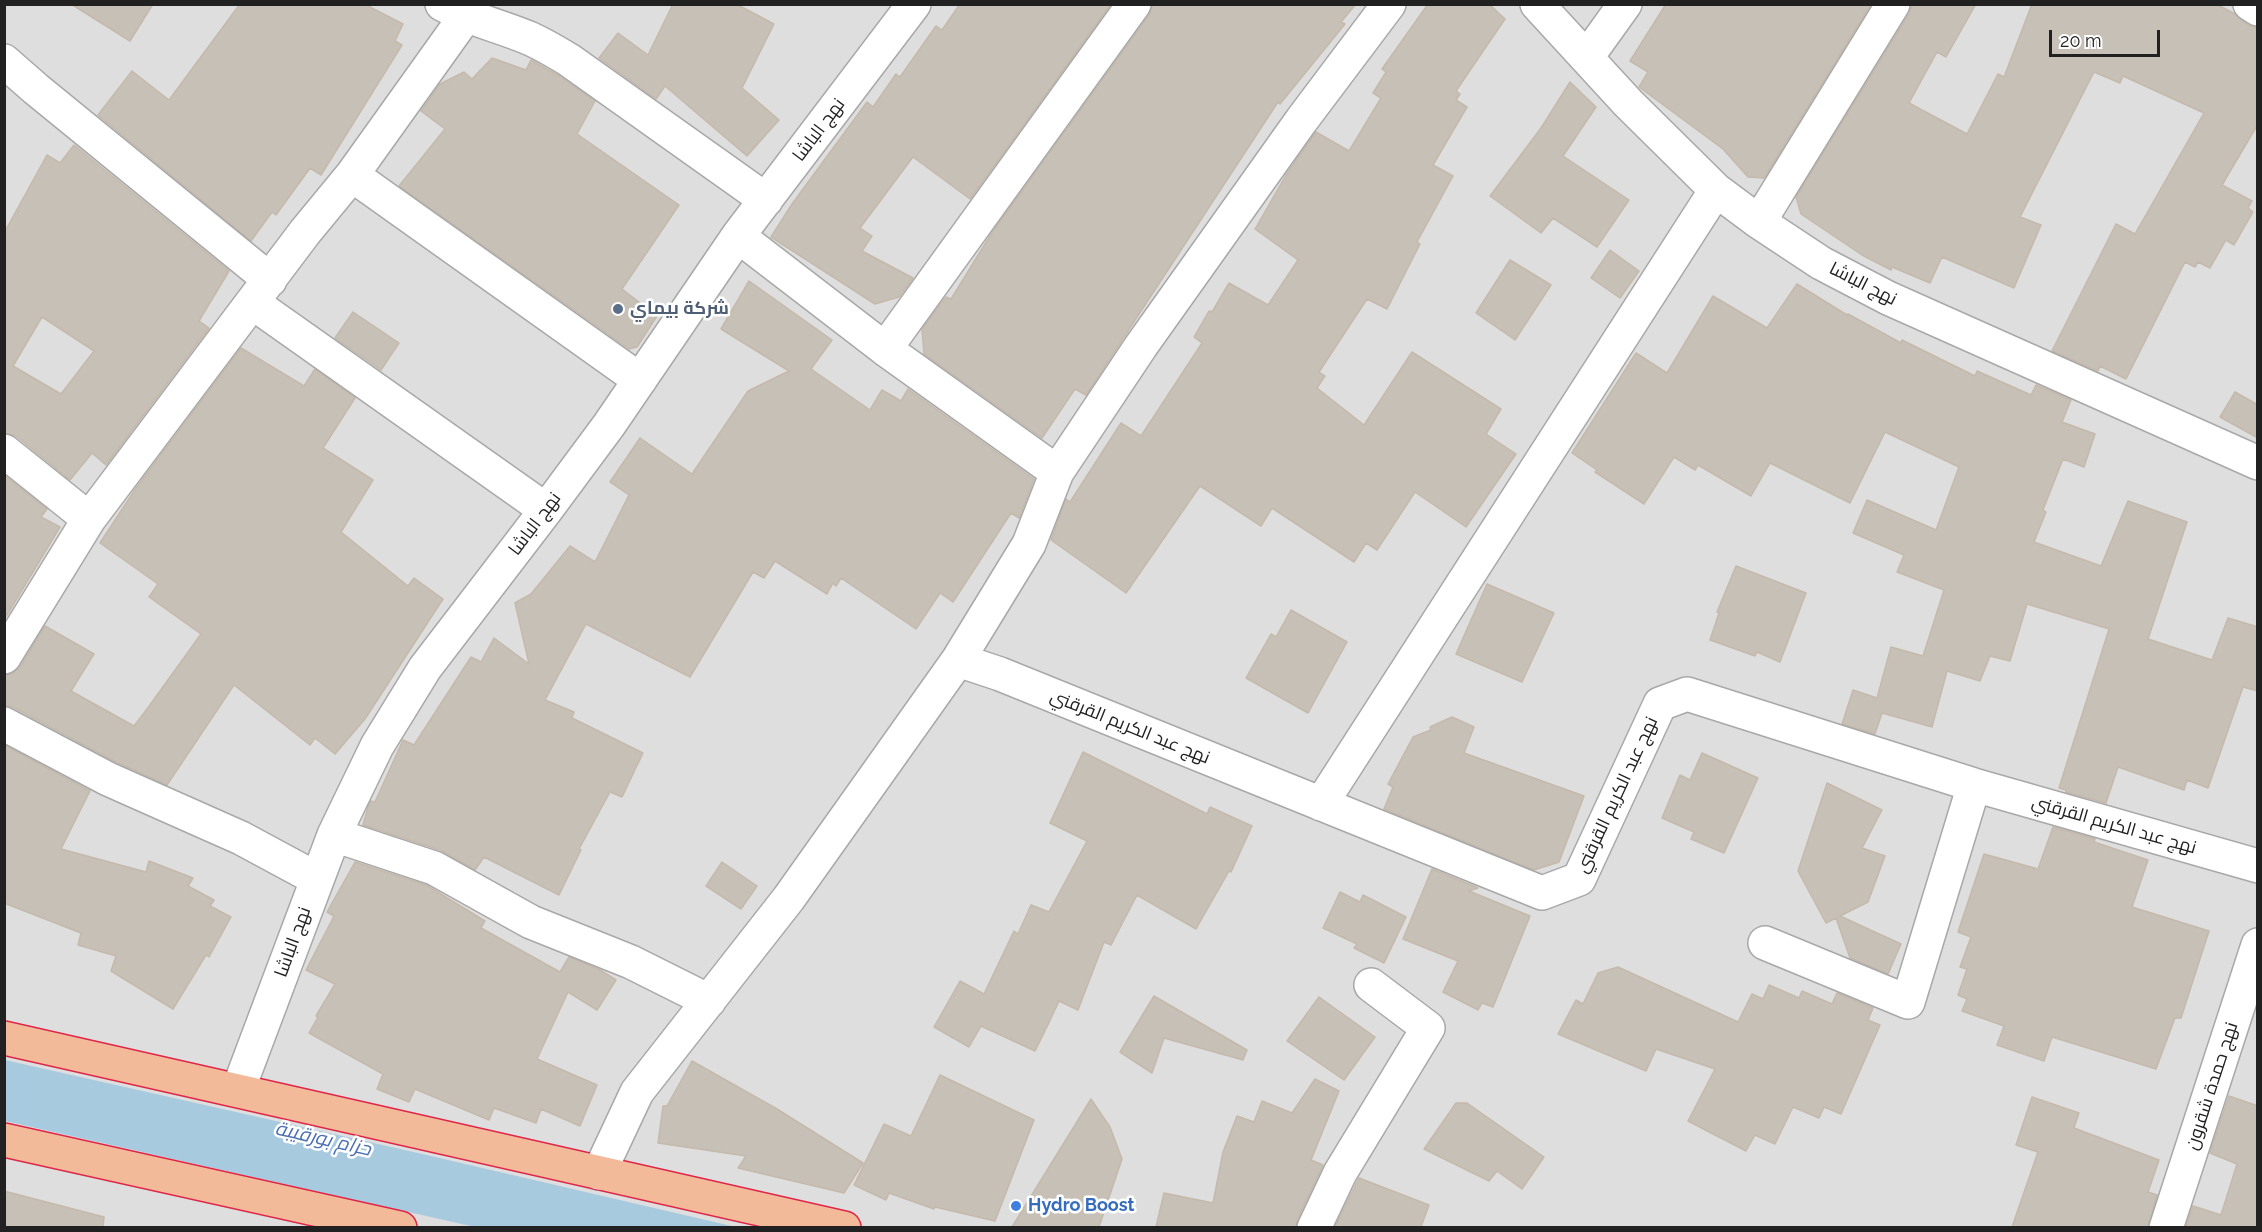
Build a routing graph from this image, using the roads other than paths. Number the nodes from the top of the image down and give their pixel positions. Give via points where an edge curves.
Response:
1 (915, 4) edge
2 (1134, 4) edge
3 (1389, 4) edge
4 (1537, 4) edge
5 (1625, 4) edge
6 (1893, 4) edge
7 (2250, 4) edge
8 (2258, 9) edge
9 (454, 11) edge
10 (1587, 57) junction
11 (4, 61) edge
12 (351, 175) junction
13 (1716, 190) junction
14 (766, 200) junction
15 (1759, 222) junction
16 (738, 236) junction
17 (262, 292) junction
18 (885, 349) junction
19 (639, 380) junction
20 (4, 452) edge
21 (2258, 463) edge
22 (1057, 472) junction
23 (546, 510) junction
24 (89, 519) junction
25 (4, 657) edge
26 (958, 660) junction
27 (4, 724) edge
28 (1974, 785) junction
29 (1321, 804) junction
30 (334, 835) junction
31 (2258, 866) edge
32 (317, 879) junction
33 (1765, 943) dead end
34 (2258, 945) edge
35 (1371, 985) dead end
36 (709, 1001) junction
37 (4, 1038) edge
38 (238, 1090) junction
39 (4, 1140) edge
40 (599, 1173) junction
41 (400, 1227) edge
42 (844, 1227) edge
43 (1314, 1227) edge
44 (2166, 1227) edge

1 - 14 street, نهج الباشا
2 - 18 street
3 - 22 street via 1161,318
4 - 10 street, نهج الباشا
5 - 10 street
6 - 15 street
7 - 8 street
9 - 12 street
9 - 14 street via 529,38 569,60
10 - 13 street, نهج الباشا
11 - 17 street
12 - 17 street
12 - 19 street
13 - 15 street, نهج الباشا
13 - 29 street
14 - 16 street, نهج الباشا
15 - 21 street, نهج الباشا via 1888,298
16 - 18 street
16 - 19 street, نهج الباشا
17 - 23 street
17 - 24 street
18 - 22 street
19 - 23 street, نهج الباشا
20 - 24 street
22 - 26 street via 1029,544
23 - 30 street, نهج الباشا via 425,668 377,746
24 - 25 street
26 - 29 street, نهج عبد الكريم القرقني
26 - 36 street via 789,898
27 - 32 street via 108,779 241,838
28 - 29 street, نهج عبد الكريم القرقني via 1687,694 1660,704 1579,879 1542,893
28 - 31 street, نهج عبد الكريم القرقني
28 - 33 street via 1908,1002
30 - 32 street, نهج الباشا
30 - 36 street via 434,868 531,922 631,962
32 - 38 street, نهج الباشا
34 - 44 street, نهج حمدة شقرون
35 - 43 street via 1428,1028 1340,1173
36 - 40 street via 638,1092
37 - 38 highway
38 - 40 highway
39 - 41 highway
40 - 42 highway

